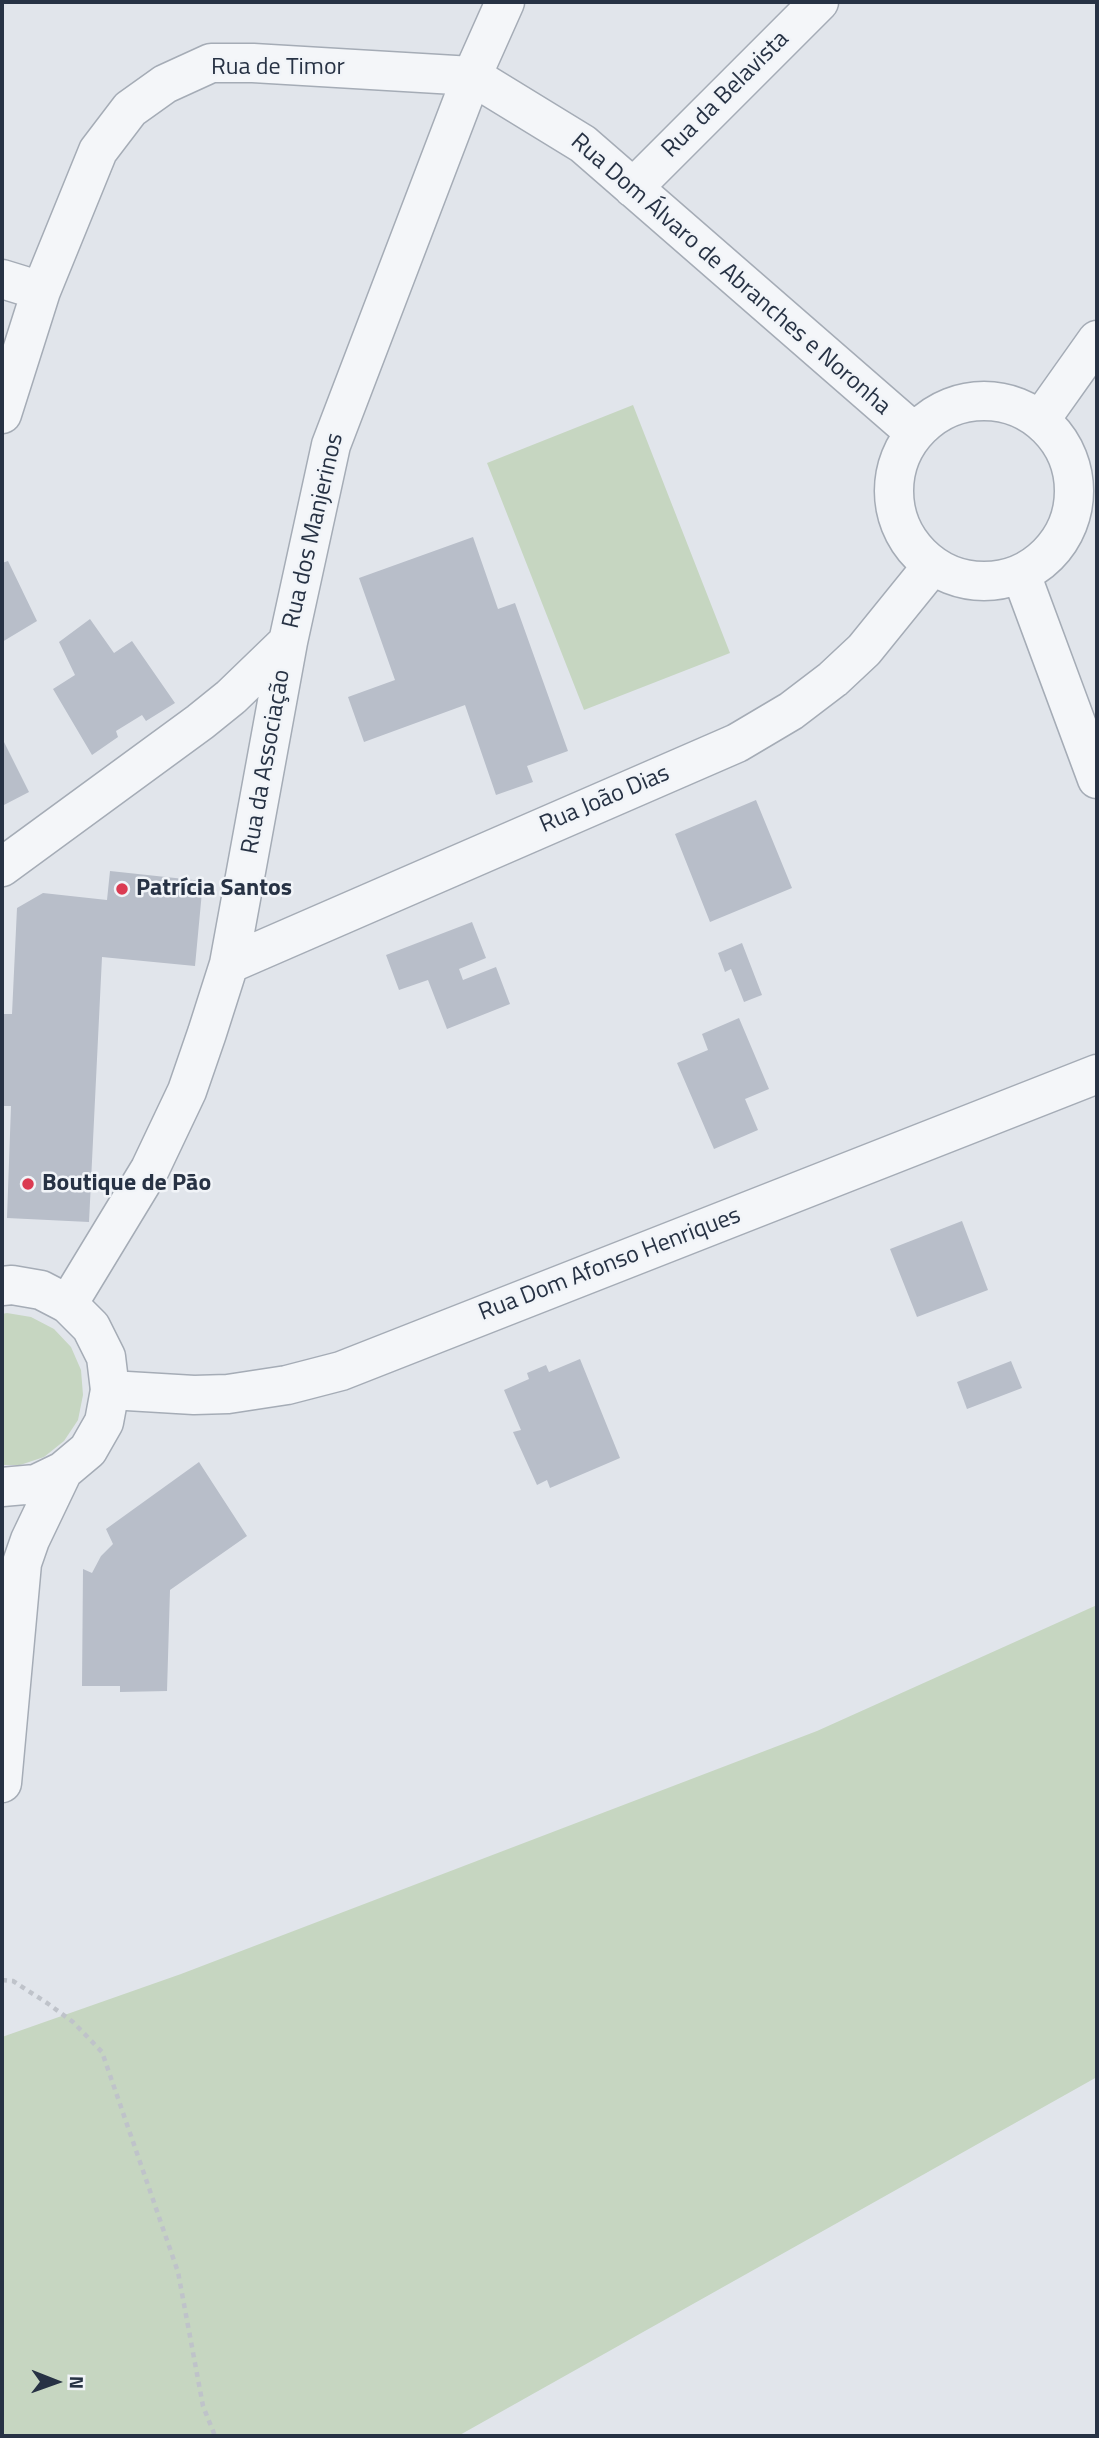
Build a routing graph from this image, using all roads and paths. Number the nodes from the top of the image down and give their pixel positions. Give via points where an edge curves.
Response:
1 (505, 2) edge
2 (819, 2) edge
3 (472, 76) junction
4 (633, 188) junction
5 (2, 279) edge
6 (41, 291) junction
7 (1097, 340) edge
8 (2, 414) edge
9 (1041, 419) junction
10 (915, 433) junction
11 (1084, 521) edge
12 (932, 566) junction
13 (1021, 574) junction
14 (288, 642) junction
15 (1097, 779) edge
16 (2, 867) edge
17 (229, 964) junction
18 (1097, 1074) edge
19 (2, 1286) edge
20 (68, 1304) junction
21 (110, 1390) junction
22 (63, 1472) junction
23 (2, 1486) edge
24 (2, 1783) edge
25 (2, 1980) edge
26 (215, 2436) edge

1 - 3 street, Rua dos Manjerinos
2 - 4 street, Rua da Belavista
3 - 4 street, Rua Dom Álvaro de Abranches e Noronha via 583,144
3 - 6 street, Rua de Timor via 211,63 165,84 130,109 98,151
3 - 14 street, Rua dos Manjerinos via 331,445
4 - 10 street, Rua Dom Álvaro de Abranches e Noronha
5 - 6 street
6 - 8 street, Rua de Timor
7 - 9 street
9 - 10 street via 1016,406 989,400 961,403 936,414
9 - 11 street via 1059,440 1071,465
10 - 12 street via 895,478 897,518 911,545
11 - 13 street via 1042,561
12 - 13 street via 960,579 990,582
12 - 17 street, Rua João Dias via 864,650 833,679 737,743
13 - 15 street
14 - 16 street, Rua dos Manjerinos via 200,722
14 - 17 street, Rua da Associação
17 - 20 street, Rua da Associação via 187,1091 150,1169
18 - 21 street, Rua Dom Afonso Henriques via 341,1370 228,1394
19 - 20 street via 41,1290
20 - 21 street via 91,1327 106,1357
21 - 22 street via 104,1422 88,1450
22 - 23 street via 37,1484
22 - 24 street via 22,1563
25 - 26 path via 13,1981 47,2003 102,2052 178,2272 203,2406

